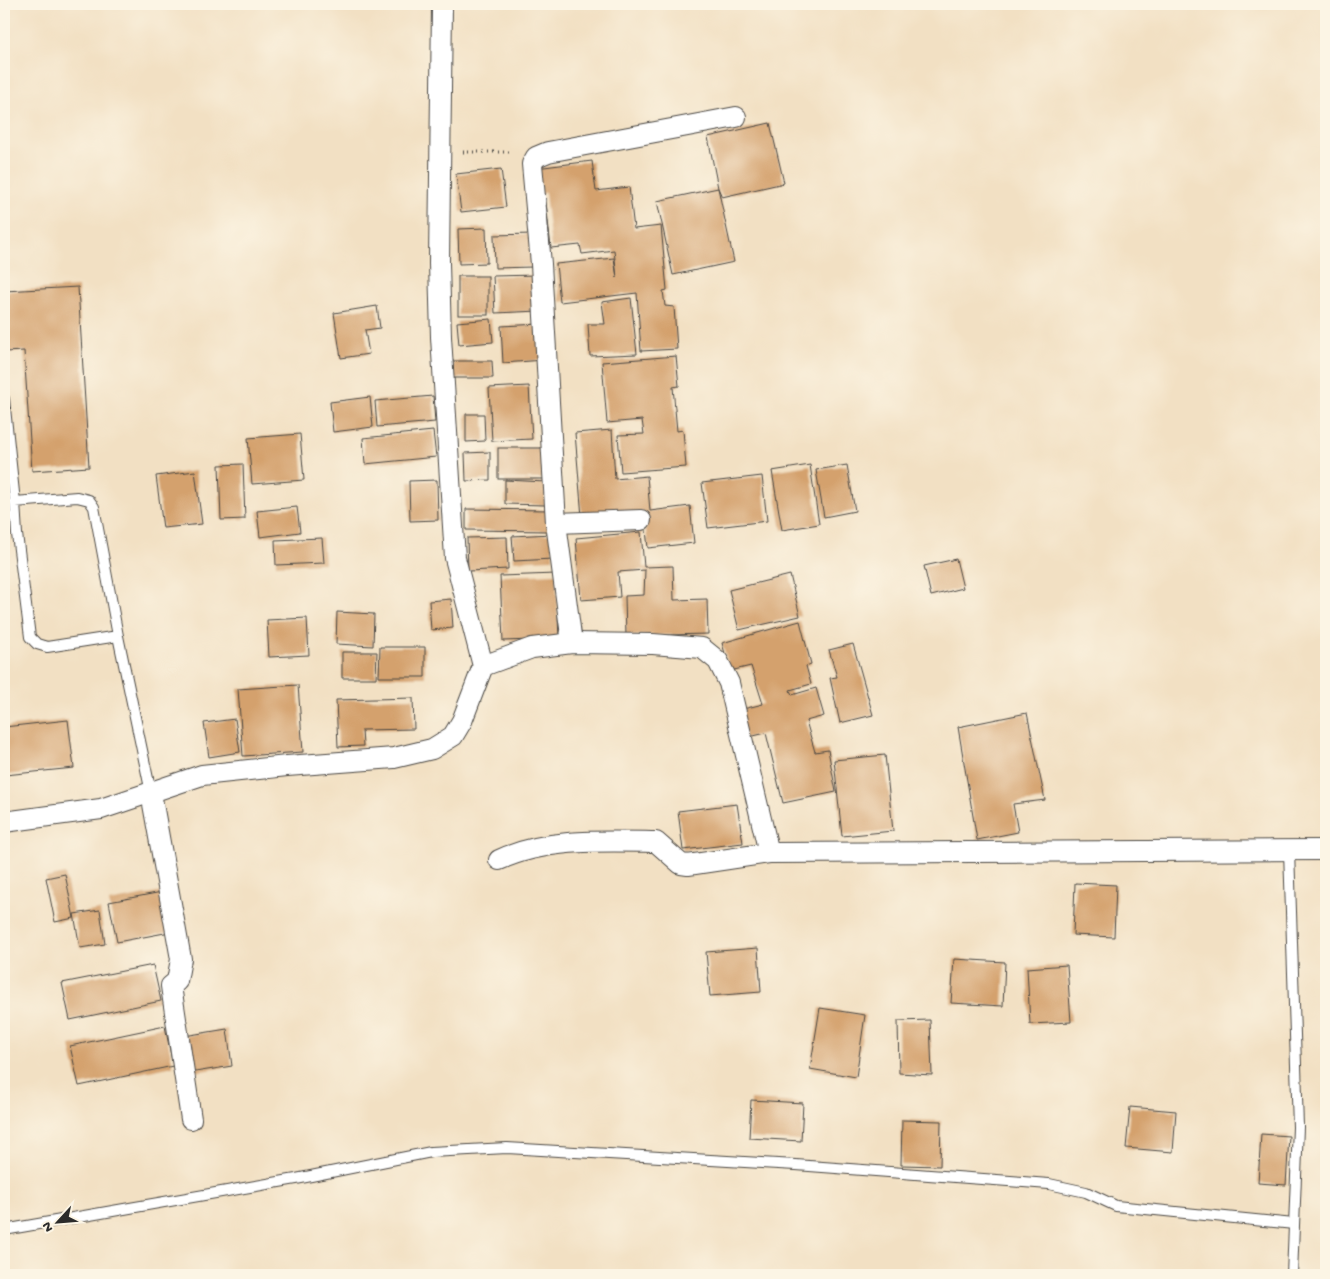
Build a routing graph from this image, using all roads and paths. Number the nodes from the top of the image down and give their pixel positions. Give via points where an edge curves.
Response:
1 (442, 4) edge
2 (736, 117) dead end
3 (440, 152) junction
4 (548, 152) junction
5 (4, 398) edge
6 (15, 502) junction
7 (641, 520) dead end
8 (556, 523) junction
9 (118, 636) junction
10 (572, 643) junction
11 (483, 666) junction
12 (151, 793) junction
13 (4, 822) edge
14 (1289, 850) junction
15 (1326, 850) edge
16 (770, 853) junction
17 (499, 860) dead end
18 (190, 1119) dead end
19 (1294, 1224) junction
20 (4, 1230) edge
21 (1292, 1275) edge

1 - 3 street
2 - 4 street
3 - 4 path
3 - 11 street via 439,272 455,558
4 - 8 street via 533,160 531,168 541,264
5 - 6 lane
6 - 9 lane via 77,497 88,500 94,507
6 - 9 lane via 30,637 47,647
7 - 8 street
8 - 10 street
9 - 12 lane
10 - 11 street via 532,648
10 - 16 street via 702,648 718,661 729,683
11 - 12 street via 453,736 432,749 394,758 202,775
12 - 13 street via 101,809
12 - 18 street via 181,959 177,981 171,986
14 - 15 street
14 - 16 street
14 - 19 lane via 1298,1127
16 - 17 street via 688,865 681,864 656,842 597,841 541,846
19 - 20 lane via 1116,1206 1086,1192 1049,1184 507,1148 431,1152
19 - 21 lane

